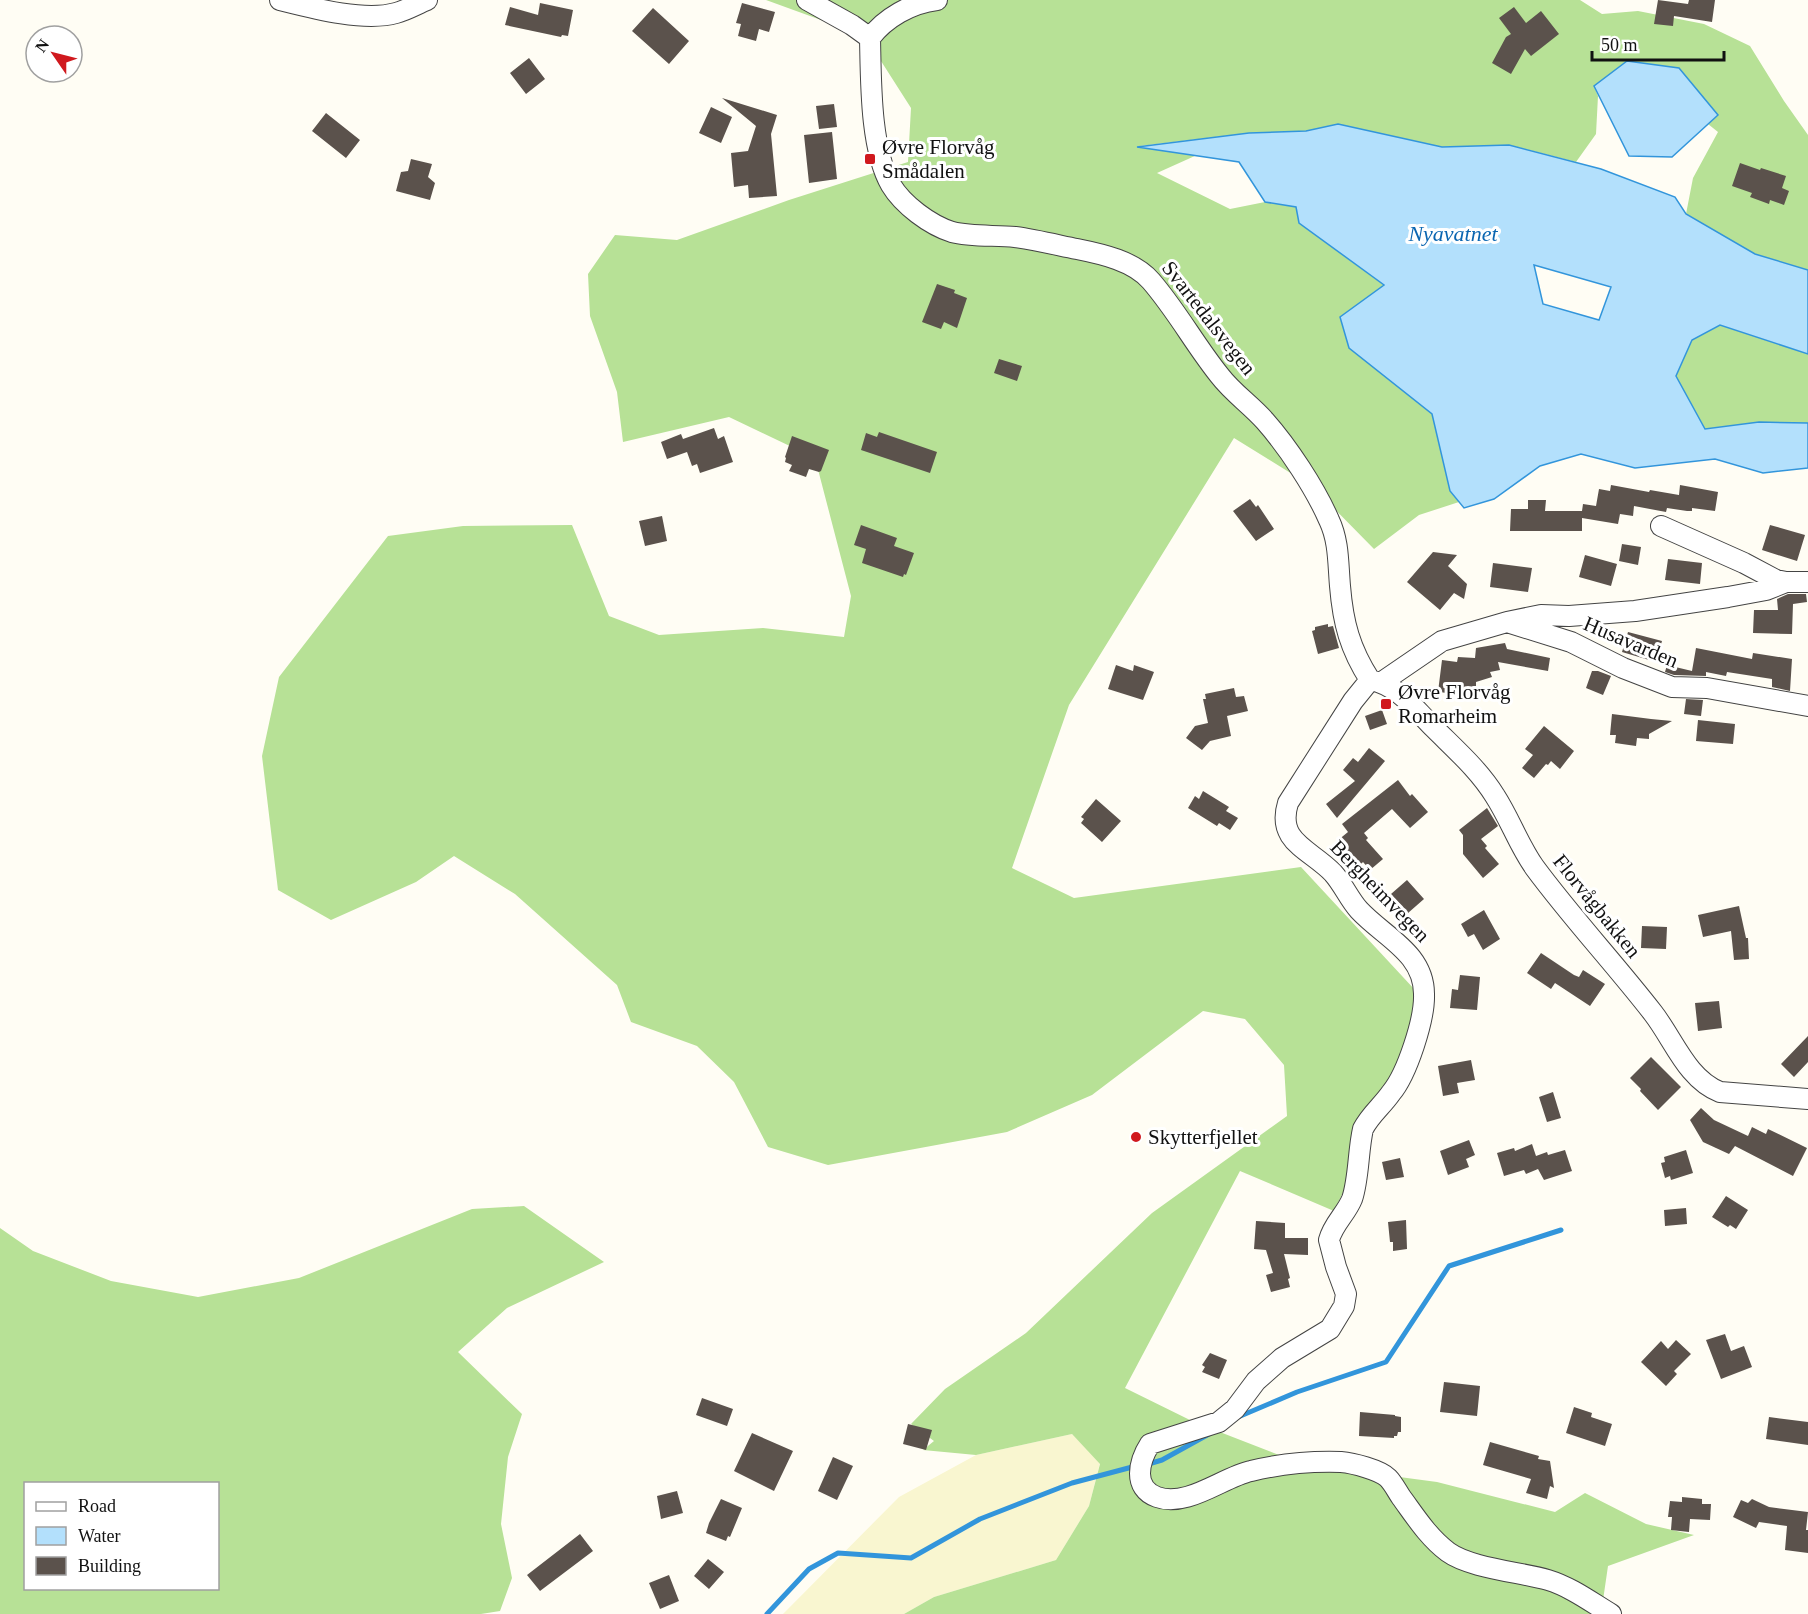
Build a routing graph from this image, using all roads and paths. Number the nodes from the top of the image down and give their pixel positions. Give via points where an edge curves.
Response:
1 (280, 0) edge
2 (427, 0) edge
3 (807, 0) edge
4 (937, 0) edge
5 (870, 38) junction
6 (1661, 526) dead end
7 (1786, 582) junction
8 (1808, 582) edge
9 (1507, 622) junction
10 (1376, 681) junction
11 (1808, 706) edge
12 (1808, 1099) edge
13 (1611, 1614) edge

1 - 2 street via 348,15 384,15
3 - 5 street
4 - 5 street via 894,16
5 - 10 street, Svartedalsvegen via 872,104 879,153 892,187 916,212 954,232 1015,237 1090,252 1138,269 1149,278 1220,377 1266,422 1305,475 1330,521 1337,547 1349,643 1358,661
6 - 7 street, Husavarden
7 - 8 street, Husavarden
7 - 9 street, Husavarden via 1766,590 1635,611 1541,615
9 - 10 street, Husavarden via 1442,641
9 - 11 street, Husavarden via 1571,642 1672,687 1707,688
10 - 12 street, Florvågbakken via 1418,709 1482,777 1535,868 1653,1013 1698,1076 1720,1092
10 - 13 street, Bergheimvegen via 1353,701 1288,803 1284,821 1290,838 1334,874 1360,911 1416,963 1425,993 1406,1068 1362,1129 1352,1199 1330,1236 1346,1294 1344,1306 1330,1329 1282,1358 1219,1422 1150,1444 1140,1464 1140,1479 1155,1496 1175,1498 1200,1492 1248,1471 1284,1465 1342,1462 1363,1467 1388,1478 1430,1536 1455,1556 1563,1585

